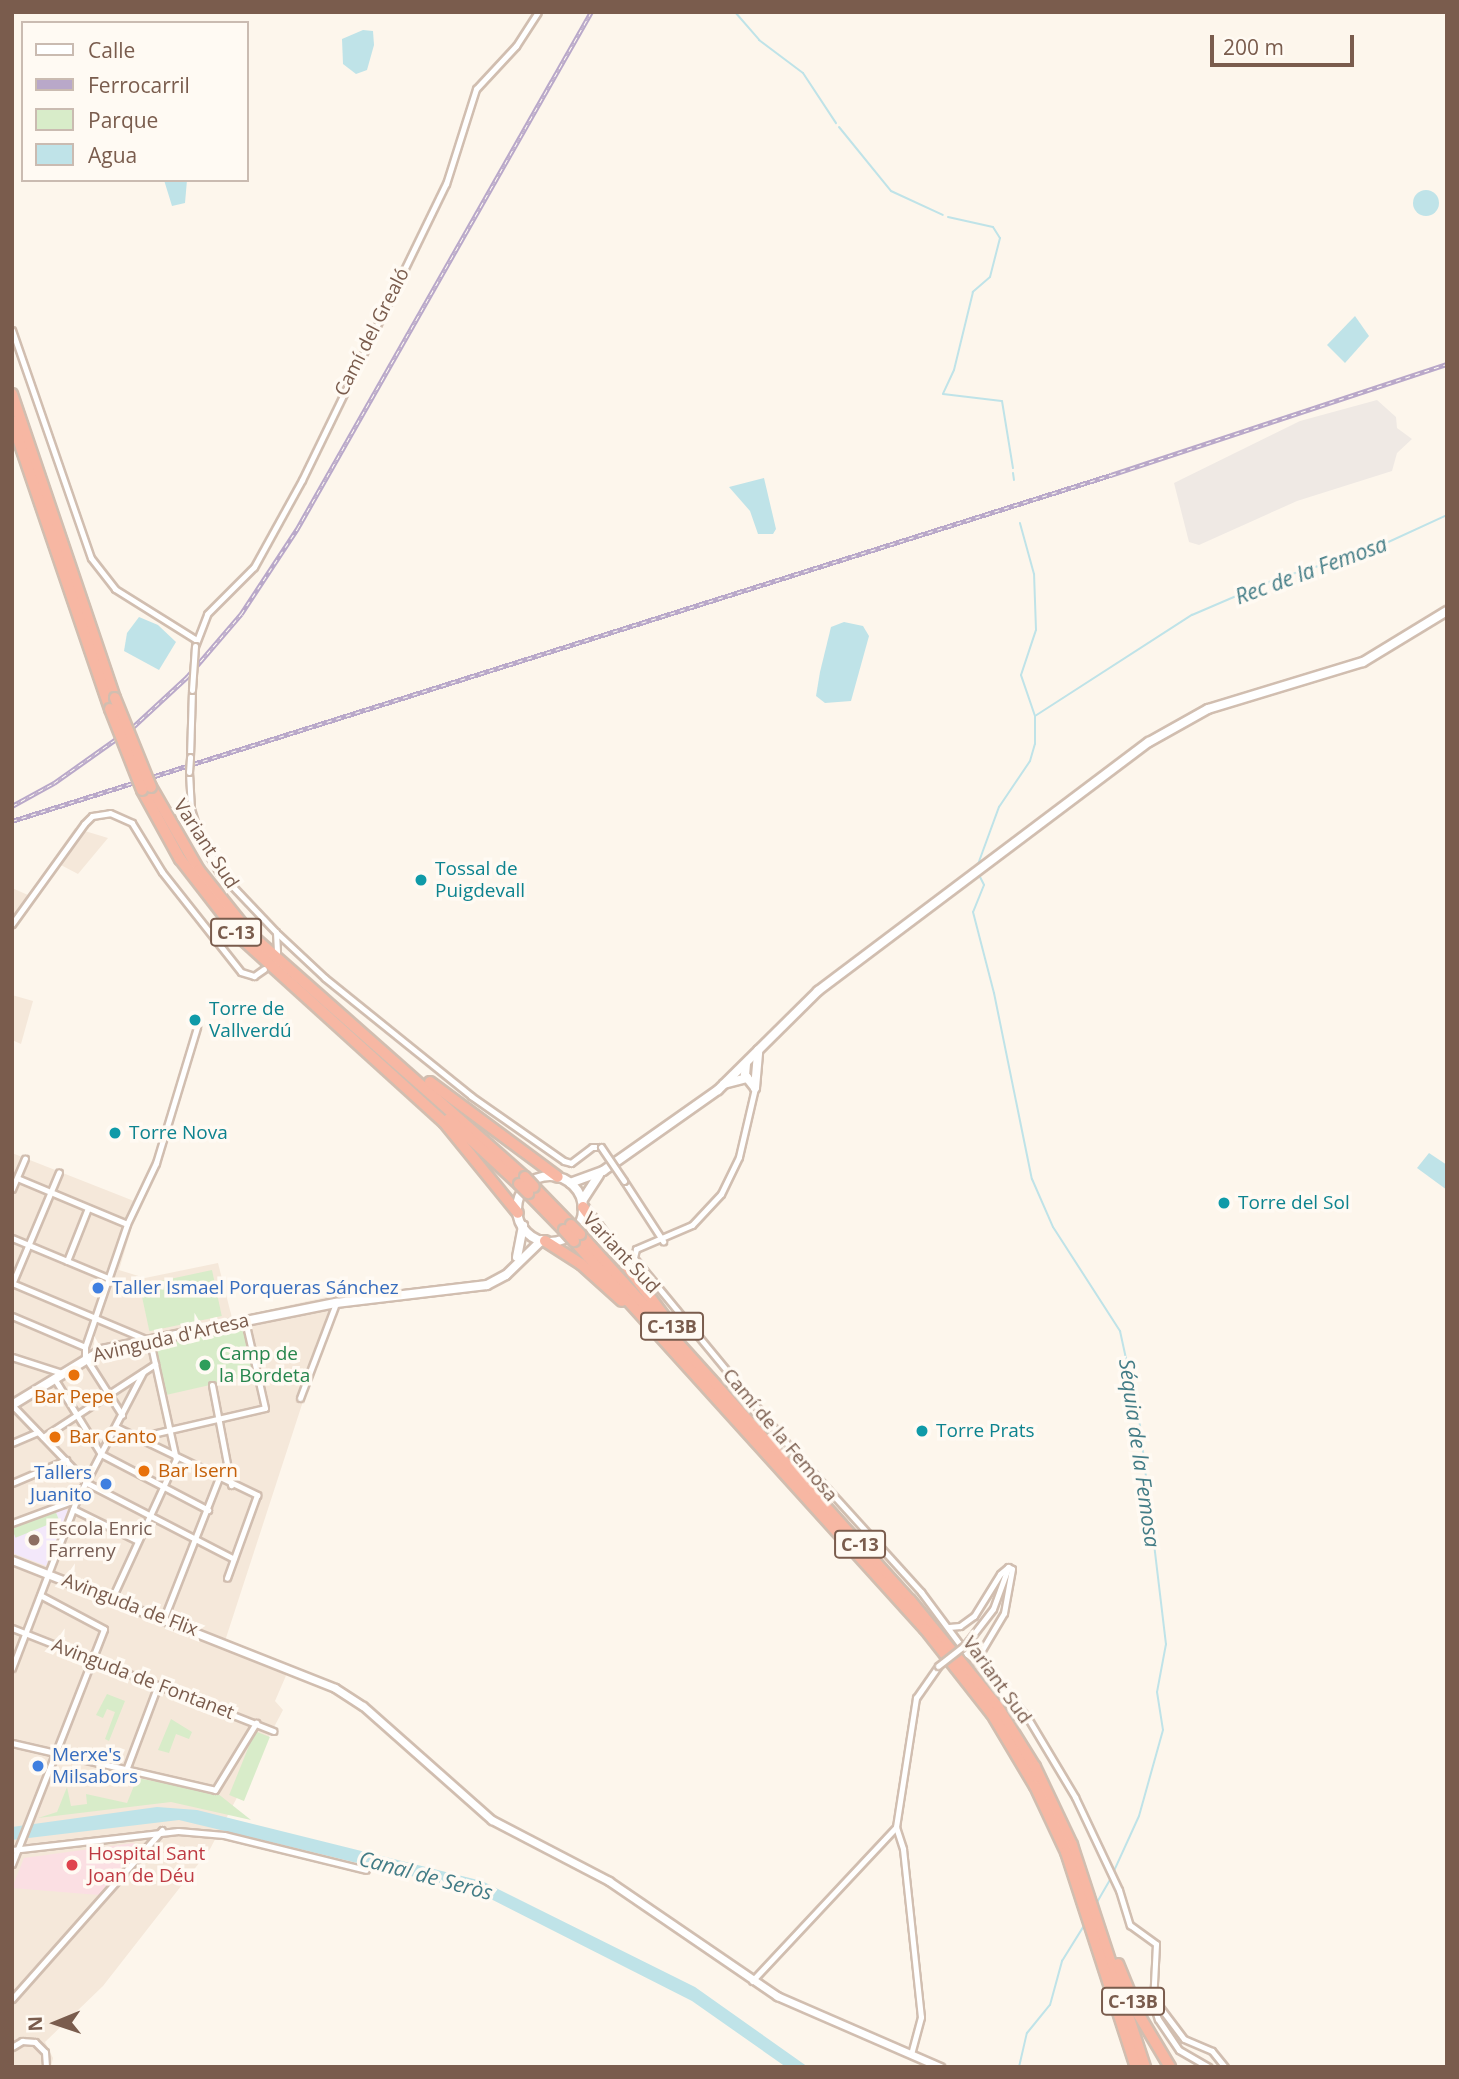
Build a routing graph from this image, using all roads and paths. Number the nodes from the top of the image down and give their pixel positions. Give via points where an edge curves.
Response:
1 (538, 12) edge
2 (12, 330) edge
3 (12, 394) edge
4 (12, 421) edge
5 (12, 437) edge
6 (65, 577) junction
7 (1447, 611) edge
8 (195, 643) junction
9 (146, 788) junction
10 (12, 924) edge
11 (278, 934) junction
12 (277, 952) dead end
13 (264, 969) dead end
14 (295, 976) junction
15 (197, 1027) dead end
16 (363, 1046) junction
17 (758, 1050) junction
18 (744, 1065) junction
19 (755, 1071) junction
20 (747, 1078) junction
21 (724, 1084) junction
22 (755, 1088) junction
23 (25, 1159) dead end
24 (603, 1171) junction
25 (59, 1172) dead end
26 (558, 1177) junction
27 (17, 1178) junction
28 (522, 1181) junction
29 (570, 1183) junction
30 (12, 1189) edge
31 (50, 1192) junction
32 (582, 1204) junction
33 (88, 1208) junction
34 (518, 1213) junction
35 (127, 1224) junction
36 (523, 1227) junction
37 (12, 1238) edge
38 (577, 1238) junction
39 (544, 1241) junction
40 (663, 1241) junction
41 (29, 1245) junction
42 (519, 1254) junction
43 (67, 1261) junction
44 (108, 1278) junction
45 (501, 1278) junction
46 (12, 1283) edge
47 (475, 1287) junction
48 (339, 1302) junction
49 (12, 1316) edge
50 (95, 1317) junction
51 (245, 1321) junction
52 (131, 1332) junction
53 (150, 1341) junction
54 (132, 1344) junction
55 (85, 1347) junction
56 (85, 1357) junction
57 (12, 1359) edge
58 (155, 1364) junction
59 (143, 1372) junction
60 (62, 1373) junction
61 (54, 1378) junction
62 (212, 1385) dead end
63 (110, 1394) junction
64 (300, 1398) dead end
65 (12, 1405) edge
66 (730, 1412) junction
67 (78, 1415) junction
68 (122, 1415) junction
69 (219, 1419) junction
70 (116, 1427) junction
71 (170, 1429) junction
72 (41, 1434) junction
73 (135, 1437) junction
74 (766, 1439) junction
75 (12, 1443) edge
76 (102, 1454) junction
77 (176, 1459) junction
78 (66, 1460) junction
79 (218, 1480) junction
80 (12, 1483) edge
81 (87, 1483) junction
82 (231, 1485) junction
83 (164, 1486) junction
84 (77, 1499) junction
85 (73, 1509) junction
86 (208, 1510) junction
87 (149, 1516) junction
88 (12, 1523) edge
89 (197, 1540) junction
90 (138, 1541) junction
91 (234, 1559) junction
92 (12, 1560) edge
93 (1008, 1567) junction
94 (48, 1574) junction
95 (227, 1578) dead end
96 (40, 1595) junction
97 (112, 1598) junction
98 (164, 1618) junction
99 (949, 1627) junction
100 (12, 1628) edge
101 (25, 1634) junction
102 (92, 1660) junction
103 (976, 1660) junction
104 (12, 1668) edge
105 (158, 1685) junction
106 (256, 1723) junction
107 (273, 1731) dead end
108 (12, 1743) edge
109 (56, 1753) junction
110 (126, 1770) junction
111 (896, 1827) junction
112 (162, 1830) junction
113 (135, 1832) junction
114 (146, 1846) junction
115 (15, 1849) edge
116 (12, 1864) edge
117 (366, 1870) dead end
118 (1105, 1934) junction
119 (752, 1981) junction
120 (1111, 1993) junction
121 (1153, 1998) junction
122 (12, 1999) edge
123 (12, 2046) edge
124 (911, 2054) junction
125 (46, 2067) edge
126 (940, 2067) edge
127 (1129, 2067) edge
128 (1136, 2067) edge
129 (1145, 2067) edge
130 (1170, 2067) edge
131 (1209, 2067) edge
132 (1225, 2067) edge

1 - 8 street, Camí del Grealó via 516,46 476,89 446,184 262,553 246,577 210,609
2 - 8 street via 91,558 115,589
3 - 9 highway, C-13, bridge
4 - 6 highway
5 - 6 highway, C-13
6 - 9 highway, C-13, bridge via 110,709
7 - 17 main road via 1363,662 1208,709 1175,726 1074,795 818,991
8 - 11 street, bridge via 191,809 205,851
9 - 14 highway, Variant Sud / C-13 via 214,891
9 - 16 highway, C-13 via 180,859 230,925 271,968
10 - 13 street via 92,816 110,813 132,823 162,872 239,970 252,976
11 - 12 street
11 - 40 street, bridge via 471,1096 564,1161 571,1163 592,1147 601,1147
14 - 26 highway
14 - 28 highway, Variant Sud / C-13
15 - 35 street via 156,1163
16 - 28 highway, Variant Sud / C-13
16 - 34 highway via 460,1139
17 - 18 main road
17 - 19 main road
18 - 19 main road
18 - 20 main road
18 - 21 main road
19 - 22 main road
20 - 21 main road
20 - 22 main road
21 - 24 main road
22 - 40 street, Camí de la Femosa via 732,1176 701,1217
23 - 27 street
24 - 29 main road
24 - 32 main road via 589,1185
25 - 31 street
26 - 29 main road
26 - 34 main road via 531,1183 519,1198
27 - 30 street
27 - 31 street
28 - 38 highway, Variant Sud / C-13, bridge
29 - 32 main road
31 - 33 street
31 - 41 street
32 - 39 main road via 574,1231 563,1239
32 - 74 highway, C-13B via 639,1285
33 - 35 street
33 - 43 street
34 - 36 main road
35 - 44 street
36 - 39 main road
36 - 42 main road
37 - 41 street
38 - 66 highway, Variant Sud / C-13
38 - 74 highway, Variant Sud / C-13
39 - 45 main road
39 - 66 highway, C-13B via 593,1274
40 - 99 street, Camí de la Femosa via 634,1251 638,1264 794,1453
41 - 43 street
41 - 46 street
42 - 45 main road
42 - 47 main road via 501,1273
43 - 44 street
44 - 50 street
45 - 47 main road
46 - 50 street
47 - 48 main road, Avinguda d'Artesa
48 - 51 main road, Avinguda d'Artesa
48 - 64 street
49 - 55 street
50 - 52 street
50 - 55 street
51 - 53 main road, Avinguda d'Artesa
51 - 69 street via 265,1408
52 - 53 street
52 - 54 street
53 - 54 main road, Avinguda d'Artesa
53 - 58 street
54 - 56 main road, Avinguda d'Artesa
55 - 56 street
56 - 60 main road, Avinguda d'Artesa
56 - 63 street
57 - 60 street
58 - 59 street
58 - 71 street
59 - 63 street
59 - 68 street
60 - 61 main road, Avinguda d'Artesa
61 - 65 main road, Avinguda d'Artesa
61 - 67 street
62 - 69 street
63 - 67 street
63 - 68 street
65 - 72 street
66 - 120 highway, C-13 via 934,1639 982,1700 1042,1799 1083,1900
67 - 72 street
67 - 76 street
68 - 70 street
69 - 71 street
69 - 82 street
70 - 73 street
70 - 76 street
71 - 73 street
71 - 77 street
72 - 75 street
72 - 78 street
73 - 77 street
74 - 118 highway, Variant Sud / C-13 via 975,1677 1021,1743 1068,1834
76 - 81 street
76 - 83 street
77 - 79 street
77 - 83 street
78 - 80 street
78 - 81 street
79 - 82 street
79 - 86 street
81 - 84 street
81 - 87 street
82 - 91 street via 257,1495
83 - 86 street
83 - 87 street
84 - 85 street
84 - 88 street
85 - 90 street
85 - 94 street
86 - 89 street
87 - 89 street
87 - 90 street
89 - 91 street
89 - 98 street
90 - 97 street
91 - 95 street
92 - 94 street, Avinguda de Flix
93 - 99 street via 974,1616 960,1626
93 - 103 street via 1014,1580 1004,1613
93 - 111 street, bridge via 993,1609 966,1644 922,1684 914,1704
94 - 96 street
94 - 97 street, Avinguda de Flix
96 - 101 street
96 - 102 street via 104,1629
97 - 98 street, Avinguda de Flix
98 - 119 street, Avinguda de Flix via 320,1680 351,1698 481,1813 609,1881
99 - 103 street, Camí de la Femosa
100 - 101 street, Avinguda de Fontanet
101 - 102 street, Avinguda de Fontanet
101 - 104 street
102 - 105 street, Avinguda de Fontanet
102 - 109 street
103 - 121 street, Camí de la Femosa via 1029,1720 1075,1797 1114,1880 1129,1925 1156,1944
105 - 106 street, Avinguda de Fontanet
105 - 110 street
106 - 107 street, Avinguda de Fontanet
106 - 110 street via 215,1790
108 - 109 street
109 - 110 street
109 - 115 street
111 - 119 street
111 - 124 street via 903,1849 921,2017
112 - 113 street
112 - 114 street
112 - 117 street via 224,1835
113 - 114 street via 144,1835
113 - 115 street
114 - 122 street
115 - 116 street
118 - 129 highway, C-13
118 - 130 highway, C-13B via 1134,2004
119 - 124 street, Avinguda de Flix via 783,2000
120 - 127 highway, C-13B
120 - 128 highway, C-13
121 - 131 street, Camí de la Femosa via 1157,2018 1173,2043
121 - 132 street via 1184,2039 1212,2051
123 - 125 street via 35,2042 45,2052
124 - 126 street, Avinguda de Flix

